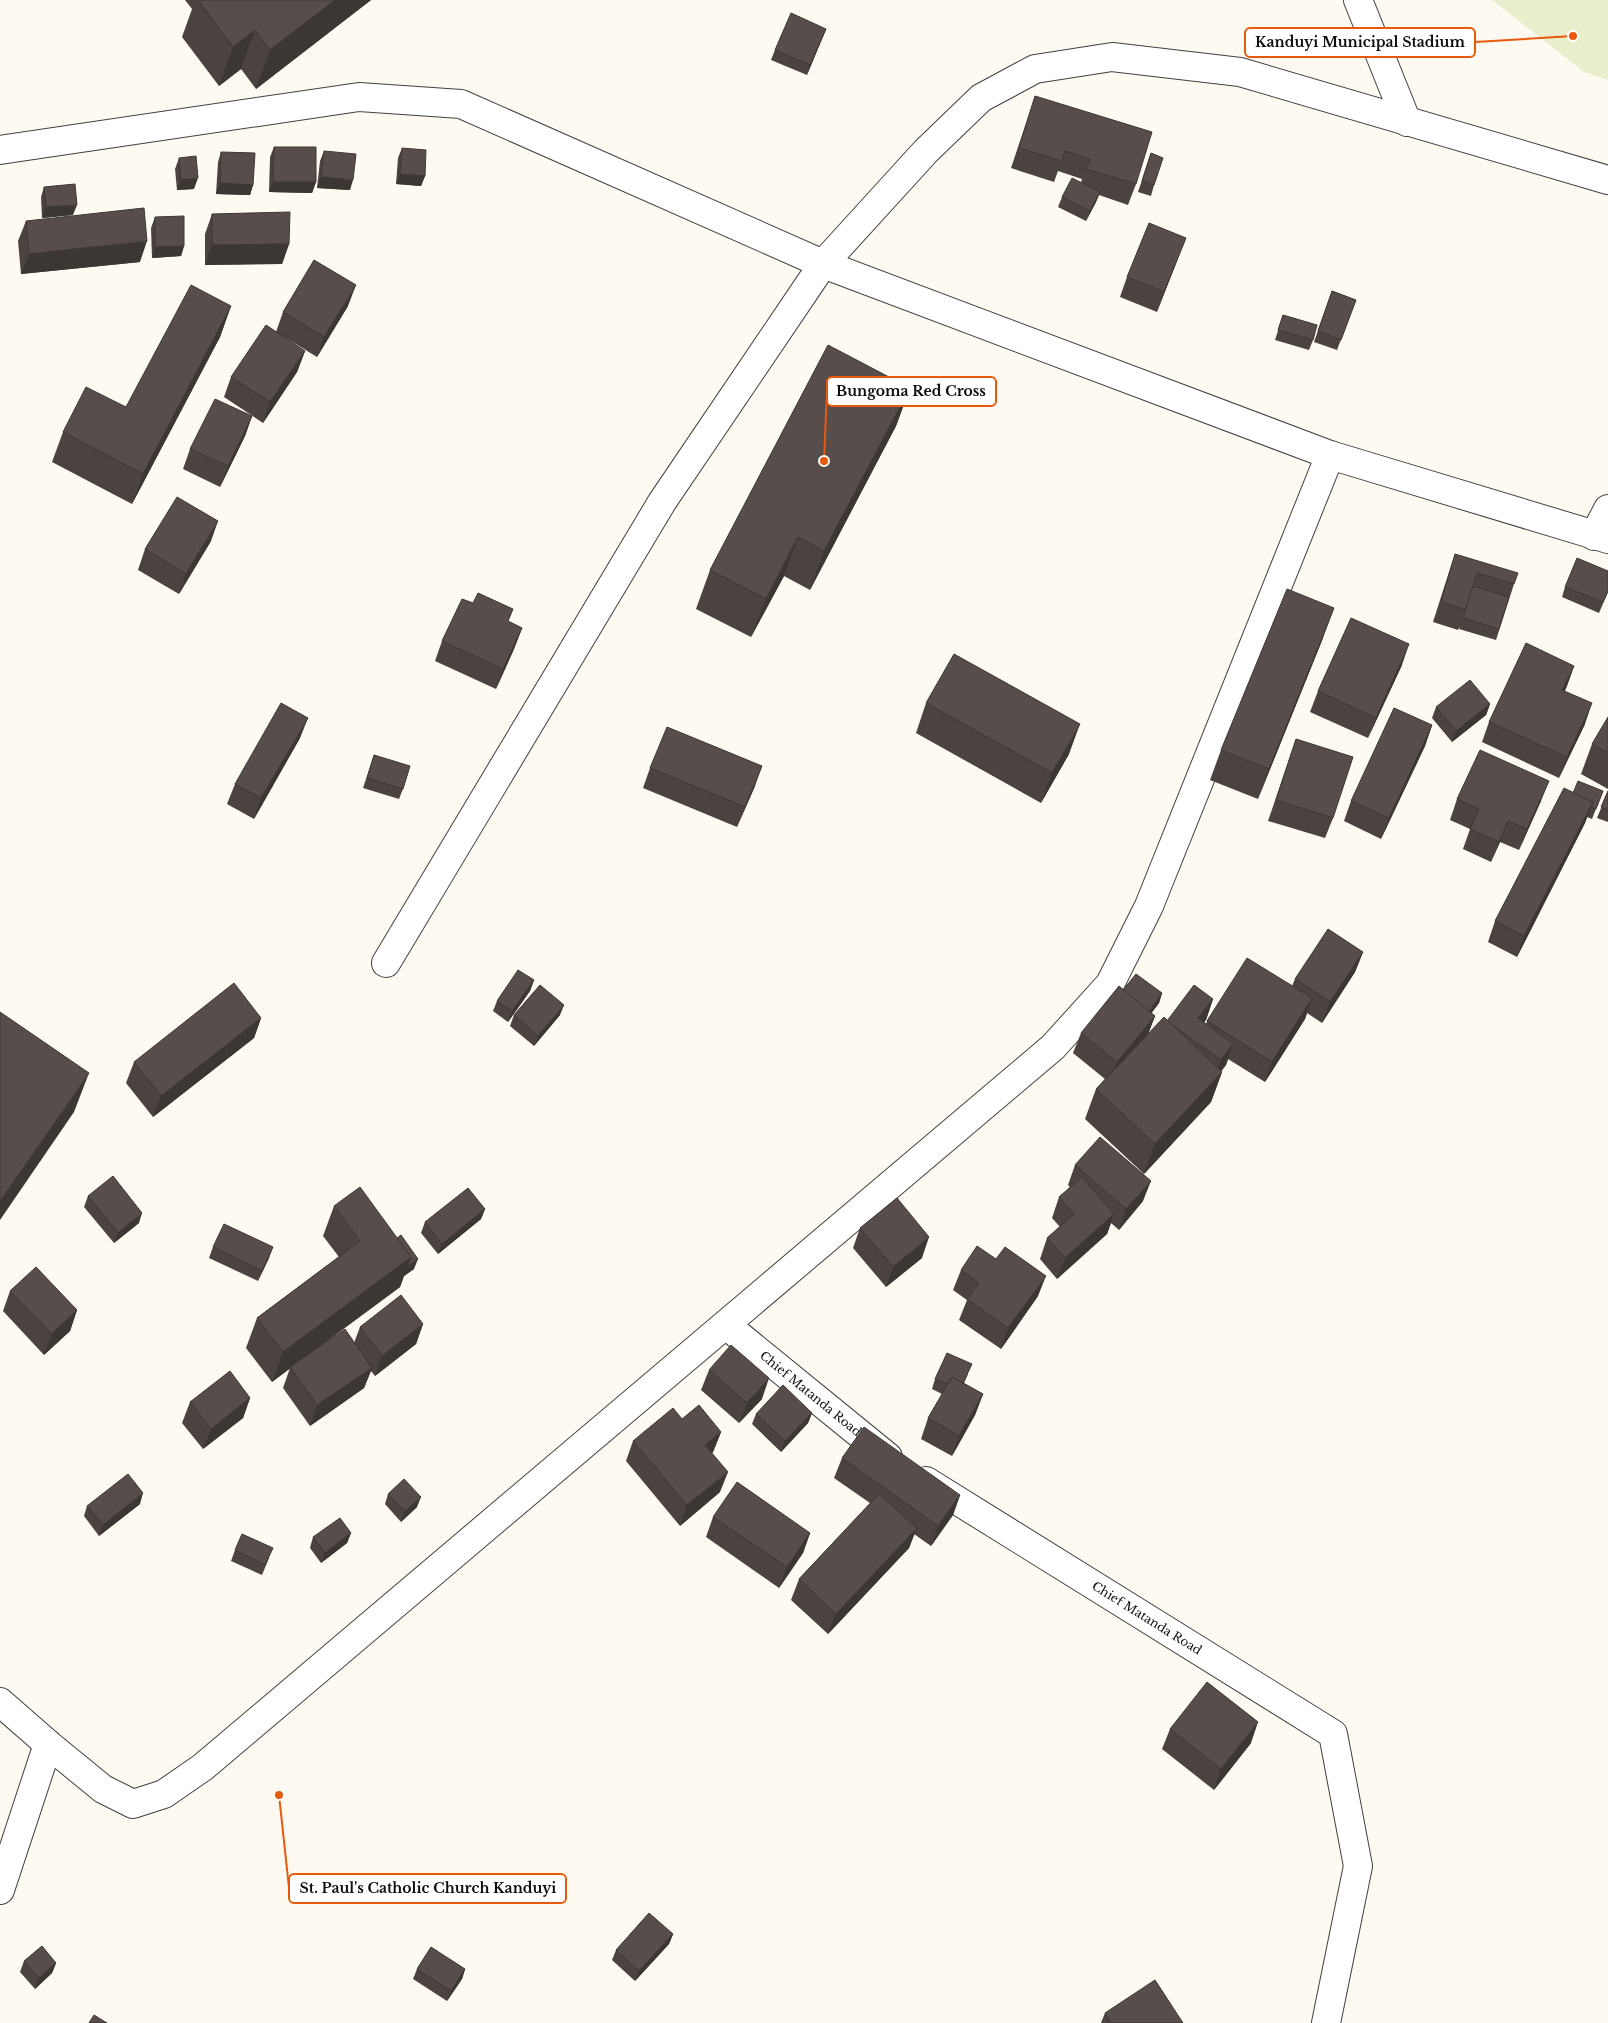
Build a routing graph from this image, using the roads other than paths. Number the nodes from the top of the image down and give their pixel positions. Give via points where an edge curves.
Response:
1 (1358, 0) edge
2 (1407, 122) junction
3 (0, 150) edge
4 (1608, 180) edge
5 (822, 264) junction
6 (1330, 455) junction
7 (1608, 509) edge
8 (1601, 538) edge
9 (386, 963) dead end
10 (726, 1325) junction
11 (0, 1702) edge
12 (48, 1744) junction
13 (0, 1890) edge
14 (1326, 2023) edge

1 - 2 street
2 - 4 street
2 - 5 street via 1240,72 1112,57 1036,69 981,98 926,151
3 - 5 street via 359,97 461,104
5 - 6 street
5 - 9 street via 662,502
6 - 8 street
6 - 10 street via 1149,906 1110,984 1053,1048
7 - 8 street
10 - 12 street via 203,1767 164,1794 134,1804 102,1790
10 - 14 street, Chief Matanda Road via 893,1460 1333,1734 1358,1866
11 - 12 street
12 - 13 street

